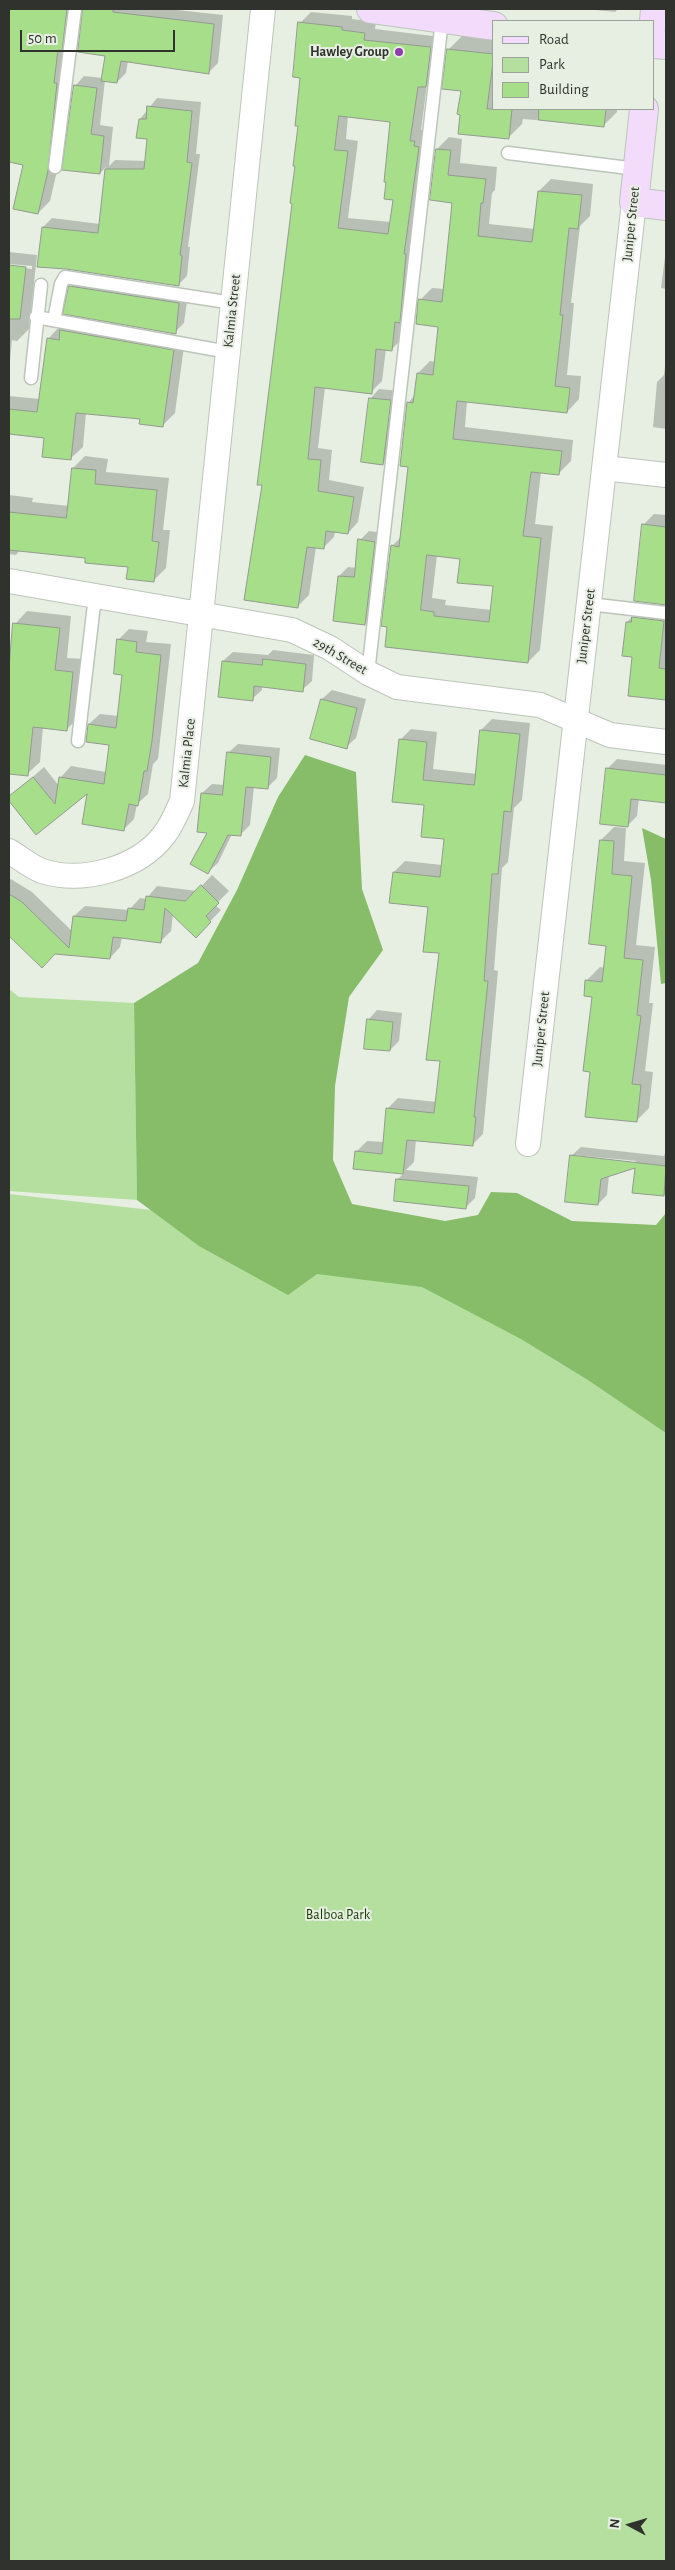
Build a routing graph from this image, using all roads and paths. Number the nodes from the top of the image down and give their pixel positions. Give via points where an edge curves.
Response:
1 (75, 9) edge
2 (263, 9) edge
3 (371, 9) edge
4 (442, 20) junction
5 (483, 20) edge
6 (644, 110) edge
7 (508, 153) dead end
8 (55, 167) dead end
9 (637, 169) junction
10 (634, 202) junction
11 (666, 206) edge
12 (41, 285) dead end
13 (233, 303) junction
14 (36, 317) junction
15 (54, 320) junction
16 (228, 352) junction
17 (31, 378) dead end
18 (604, 468) junction
19 (666, 475) edge
20 (9, 581) edge
21 (95, 596) junction
22 (589, 604) junction
23 (666, 613) edge
24 (202, 614) junction
25 (368, 672) junction
26 (575, 720) junction
27 (78, 741) dead end
28 (666, 742) edge
29 (9, 851) edge
30 (528, 1144) dead end

1 - 8 lane
2 - 13 street, Kalmia Street
3 - 4 street
4 - 5 street
4 - 25 lane
6 - 9 street, Juniper Street
7 - 9 lane
9 - 10 street, Juniper Street
10 - 11 street
10 - 18 street, Juniper Street
12 - 14 lane
13 - 15 lane via 65,277
13 - 16 street, Kalmia Street
14 - 15 lane
14 - 17 lane
15 - 16 lane
16 - 24 street, Kalmia Street
18 - 19 street
18 - 22 street, Juniper Street
20 - 21 street, 29th Street
21 - 24 street, 29th Street
21 - 27 lane
22 - 23 lane
22 - 26 street, Juniper Street
24 - 25 street, 29th Street via 292,630 330,648
24 - 29 street, Kalmia Place via 182,801 164,835 144,855 115,869 69,876 41,871
25 - 26 street, 29th Street via 397,687 540,705
26 - 28 street, 29th Street via 610,735
26 - 30 street, Juniper Street

